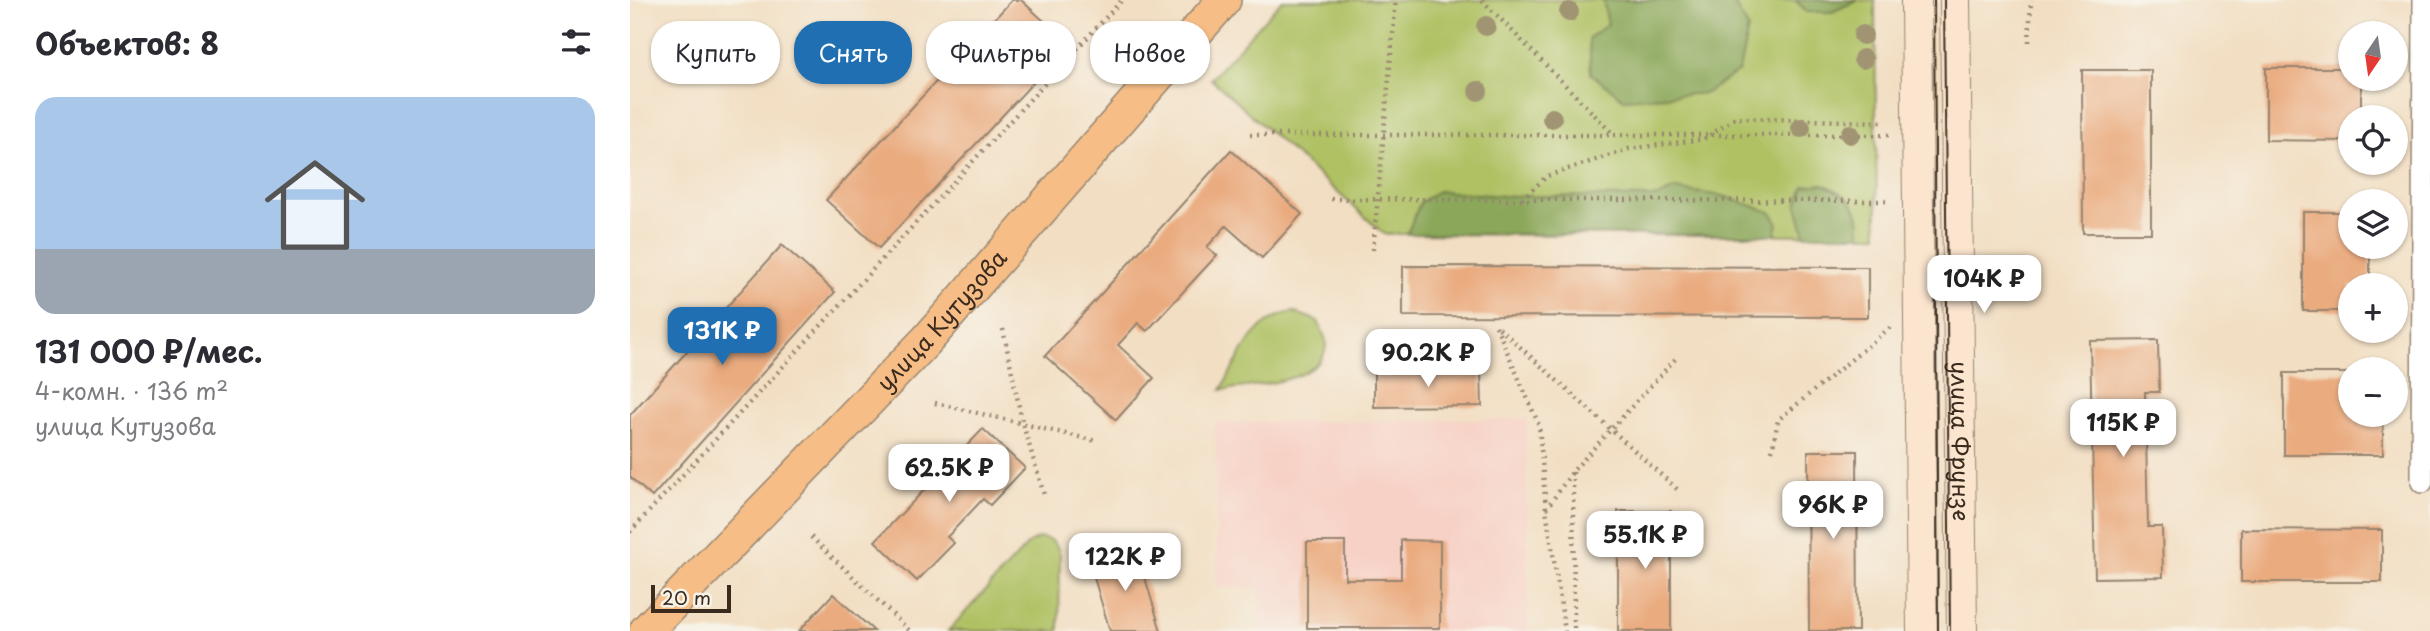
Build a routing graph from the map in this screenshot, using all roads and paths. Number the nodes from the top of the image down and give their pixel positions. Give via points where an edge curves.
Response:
1 (1122, 0) edge
2 (1224, 0) edge
3 (1396, 0) edge
4 (1482, 0) edge
5 (1916, 0) edge
6 (1955, 0) edge
7 (2031, 0) edge
8 (2424, 0) edge
9 (2029, 42) dead end
10 (1882, 122) dead end
11 (1383, 134) junction
12 (1612, 134) junction
13 (1711, 134) junction
14 (1250, 135) dead end
15 (1889, 135) dead end
16 (1331, 199) dead end
17 (1377, 199) junction
18 (1521, 200) junction
19 (1887, 201) dead end
20 (1373, 250) dead end
21 (1891, 327) dead end
22 (1003, 329) dead end
23 (1677, 357) dead end
24 (935, 403) dead end
25 (1022, 421) junction
26 (1611, 429) junction
27 (1096, 441) dead end
28 (1772, 451) dead end
29 (1573, 471) junction
30 (2423, 482) dead end
31 (1678, 490) dead end
32 (1045, 498) dead end
33 (1546, 509) junction
34 (630, 532) edge
35 (811, 537) dead end
36 (646, 631) edge
37 (910, 631) edge
38 (1565, 631) edge
39 (1574, 631) edge
40 (1922, 631) edge
41 (1962, 631) edge

1 - 34 path
2 - 36 main road, улица Кутузова via 926,341
3 - 11 path
4 - 12 path
5 - 40 main road, улица Фрунзе
6 - 41 main road, улица Фрунзе
7 - 9 path
8 - 30 street
10 - 13 path via 1735,118
11 - 12 path
11 - 14 path
11 - 17 path
12 - 13 path
13 - 15 path
13 - 18 path via 1704,139 1629,149 1547,176
16 - 17 path
17 - 18 path
17 - 20 path
18 - 19 path
21 - 28 path via 1778,420
22 - 25 path
23 - 26 path
24 - 25 path
25 - 27 path
25 - 32 path
26 - 29 path
26 - 31 path
26 - 33 path via 1496,326 1539,425
29 - 33 path
29 - 39 path
33 - 38 path
35 - 37 path

